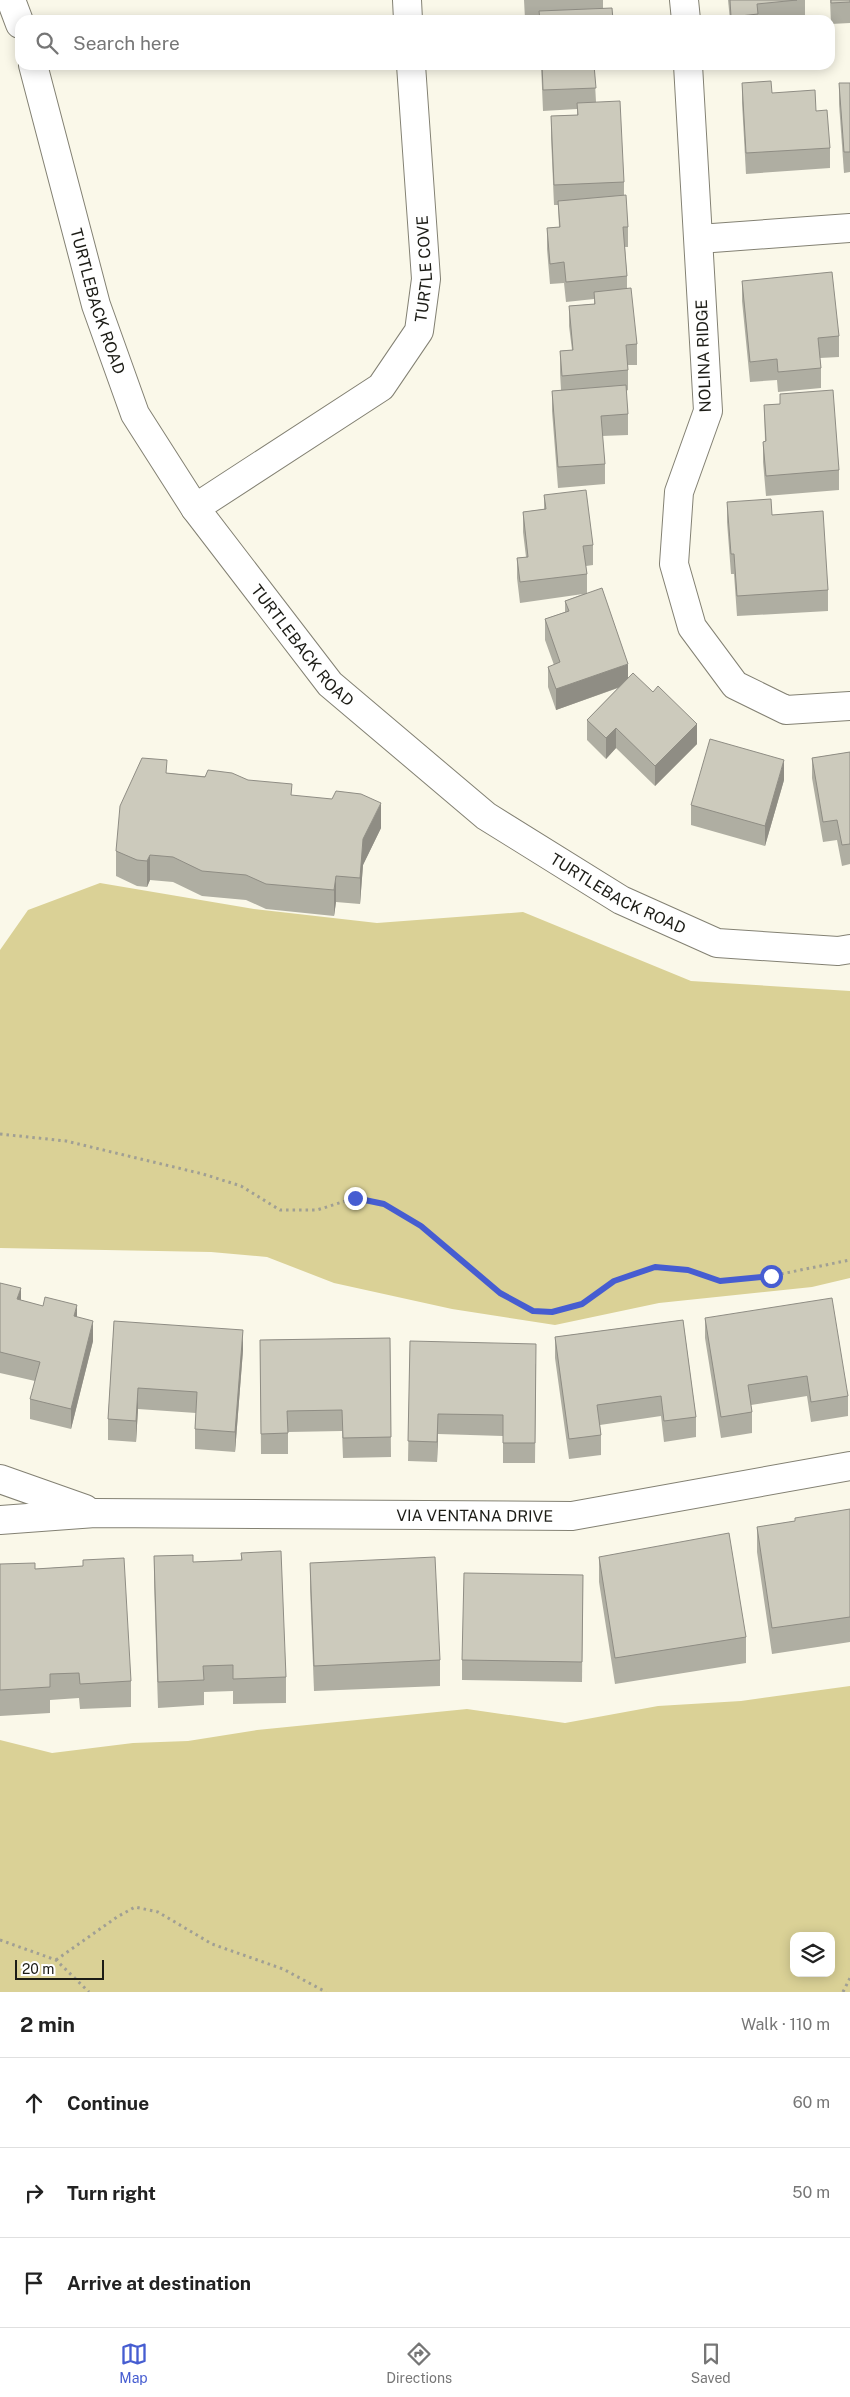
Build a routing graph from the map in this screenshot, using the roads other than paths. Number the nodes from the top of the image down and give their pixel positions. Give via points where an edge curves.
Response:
1 (12, 0) edge
2 (407, 0) edge
3 (684, 0) edge
4 (17, 15) edge
5 (408, 15) edge
6 (686, 15) edge
7 (33, 70) edge
8 (411, 70) edge
9 (688, 70) edge
10 (850, 228) edge
11 (699, 239) junction
12 (195, 508) junction
13 (850, 706) edge
14 (850, 949) edge
15 (850, 1466) edge
16 (0, 1479) edge
17 (95, 1513) junction
18 (0, 1520) edge

1 - 4 street
2 - 5 street
3 - 6 street
7 - 12 street, TURTLEBACK ROAD via 96,305 135,414
8 - 12 street, TURTLE COVE via 426,279 419,331 381,386
9 - 11 street, NOLINA RIDGE
10 - 11 street
11 - 13 street, NOLINA RIDGE via 708,411 679,492 674,564 692,627 735,685 786,710
12 - 14 street, TURTLEBACK ROAD via 330,684 486,816 621,900 717,943 838,952
15 - 17 street, VIA VENTANA DRIVE via 572,1516
16 - 17 street, VIA VENTANA DRIVE
17 - 18 street, VIA VENTANA DRIVE

